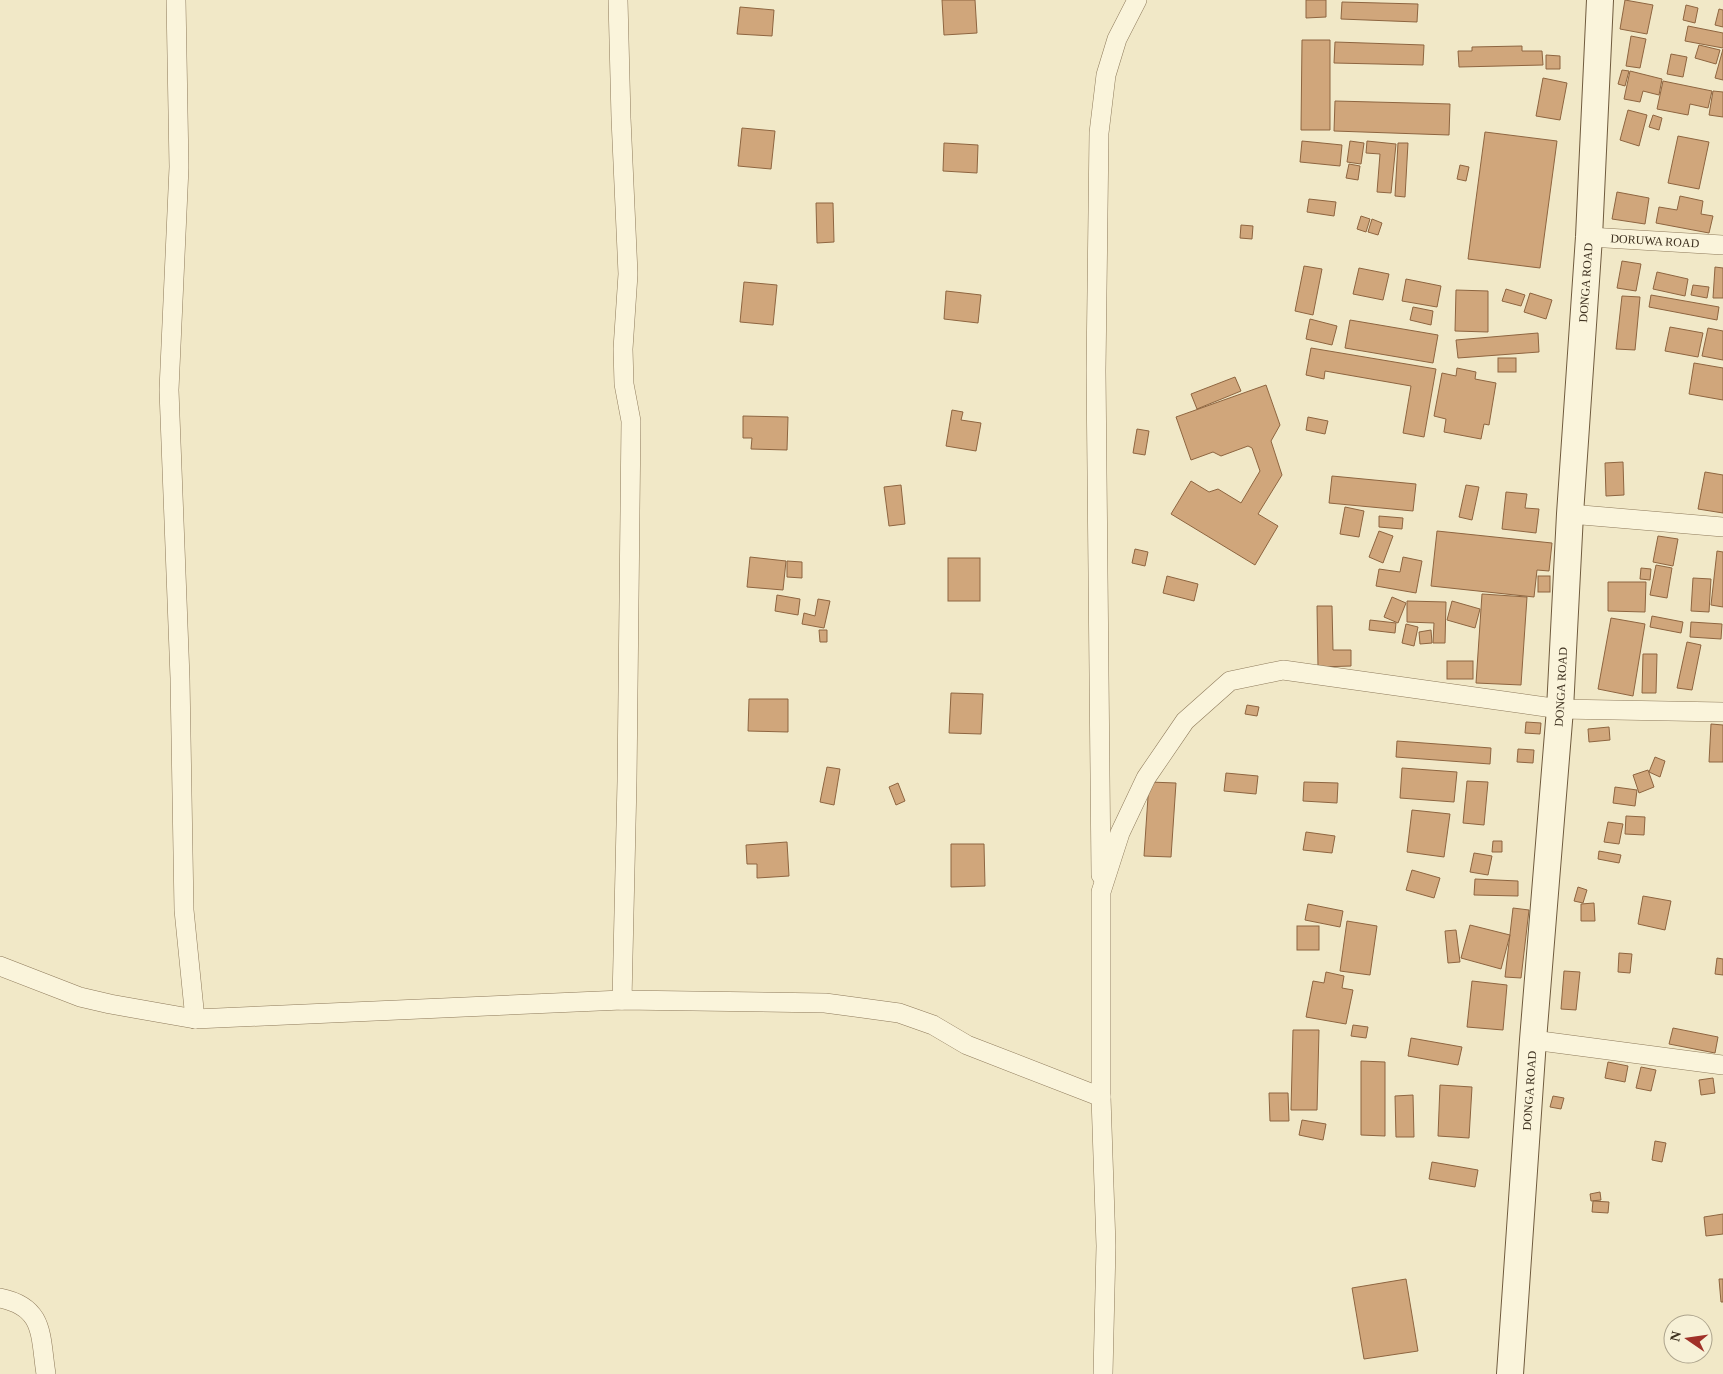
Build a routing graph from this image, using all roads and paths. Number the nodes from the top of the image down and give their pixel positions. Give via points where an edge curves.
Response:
1 (176, 0) edge
2 (618, 0) edge
3 (1137, 0) edge
4 (1600, 0) edge
5 (1588, 237) junction
6 (1723, 245) edge
7 (1570, 514) junction
8 (1723, 527) edge
9 (1560, 710) junction
10 (1723, 712) edge
11 (1101, 892) junction
12 (0, 966) edge
13 (622, 1000) junction
14 (195, 1019) junction
15 (1533, 1040) junction
16 (1723, 1064) edge
17 (1101, 1097) junction
18 (0, 1298) edge
19 (46, 1374) edge
20 (1103, 1374) edge
21 (1510, 1374) edge

1 - 14 street via 179,167 169,390 180,678 184,910
2 - 13 street via 628,274 624,384 631,421
3 - 11 street via 1118,39 1106,75 1099,133 1096,371
4 - 5 street, DONGA ROAD
5 - 6 street, DORUWA ROAD
5 - 7 street, DONGA ROAD
7 - 8 street
7 - 9 street, DONGA ROAD
9 - 10 street
9 - 11 street via 1283,670 1230,681 1185,720 1146,778 1120,833
9 - 15 street, DONGA ROAD
11 - 17 street
12 - 14 street via 80,997
13 - 14 street
13 - 17 street via 825,1003 899,1013 933,1025 966,1045
15 - 16 street
15 - 21 street, DONGA ROAD
17 - 20 street via 1106,1246
18 - 19 street via 27,1308 38,1323

